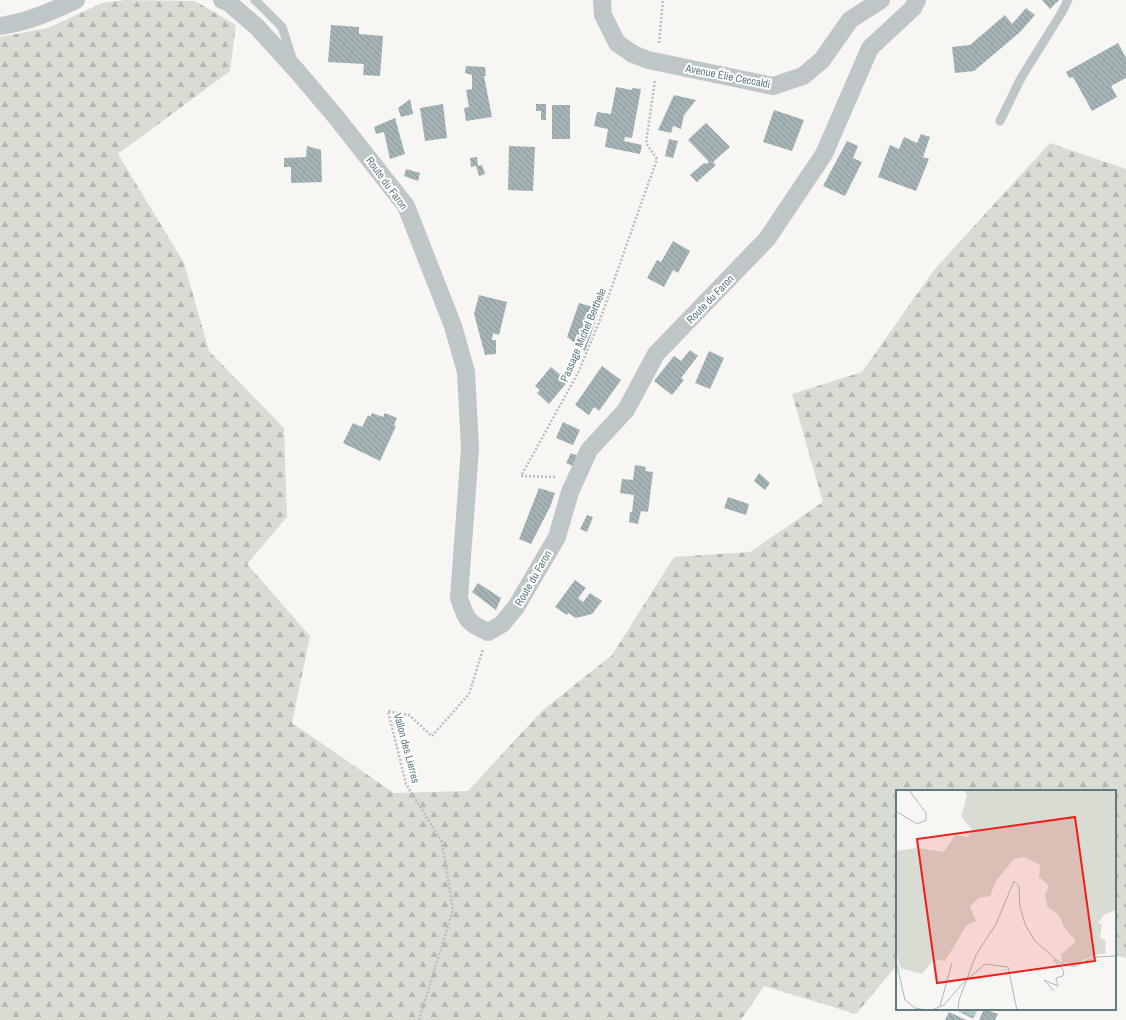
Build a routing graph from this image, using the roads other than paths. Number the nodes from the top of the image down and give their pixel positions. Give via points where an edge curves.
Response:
1 (76, 0) edge
2 (222, 0) edge
3 (255, 0) edge
4 (602, 0) edge
5 (881, 0) edge
6 (917, 0) edge
7 (1068, 0) edge
8 (0, 26) edge
9 (297, 71) junction
10 (1000, 121) dead end

1 - 8 street via 24,22
2 - 9 street, Route du Faron via 257,27
3 - 9 lane via 282,27
4 - 5 street, Avenue Élie Ceccaldi, bridge via 603,15 617,43 633,54 648,60 773,86 803,76 822,60 850,20
6 - 9 street, Route du Faron via 913,8 870,48 824,154 767,239 656,354 626,410 589,450 570,492 556,538 516,607 502,624 488,632 472,625 465,616 459,598 470,448 466,372 453,326 406,206 336,116
7 - 10 lane via 1020,78

